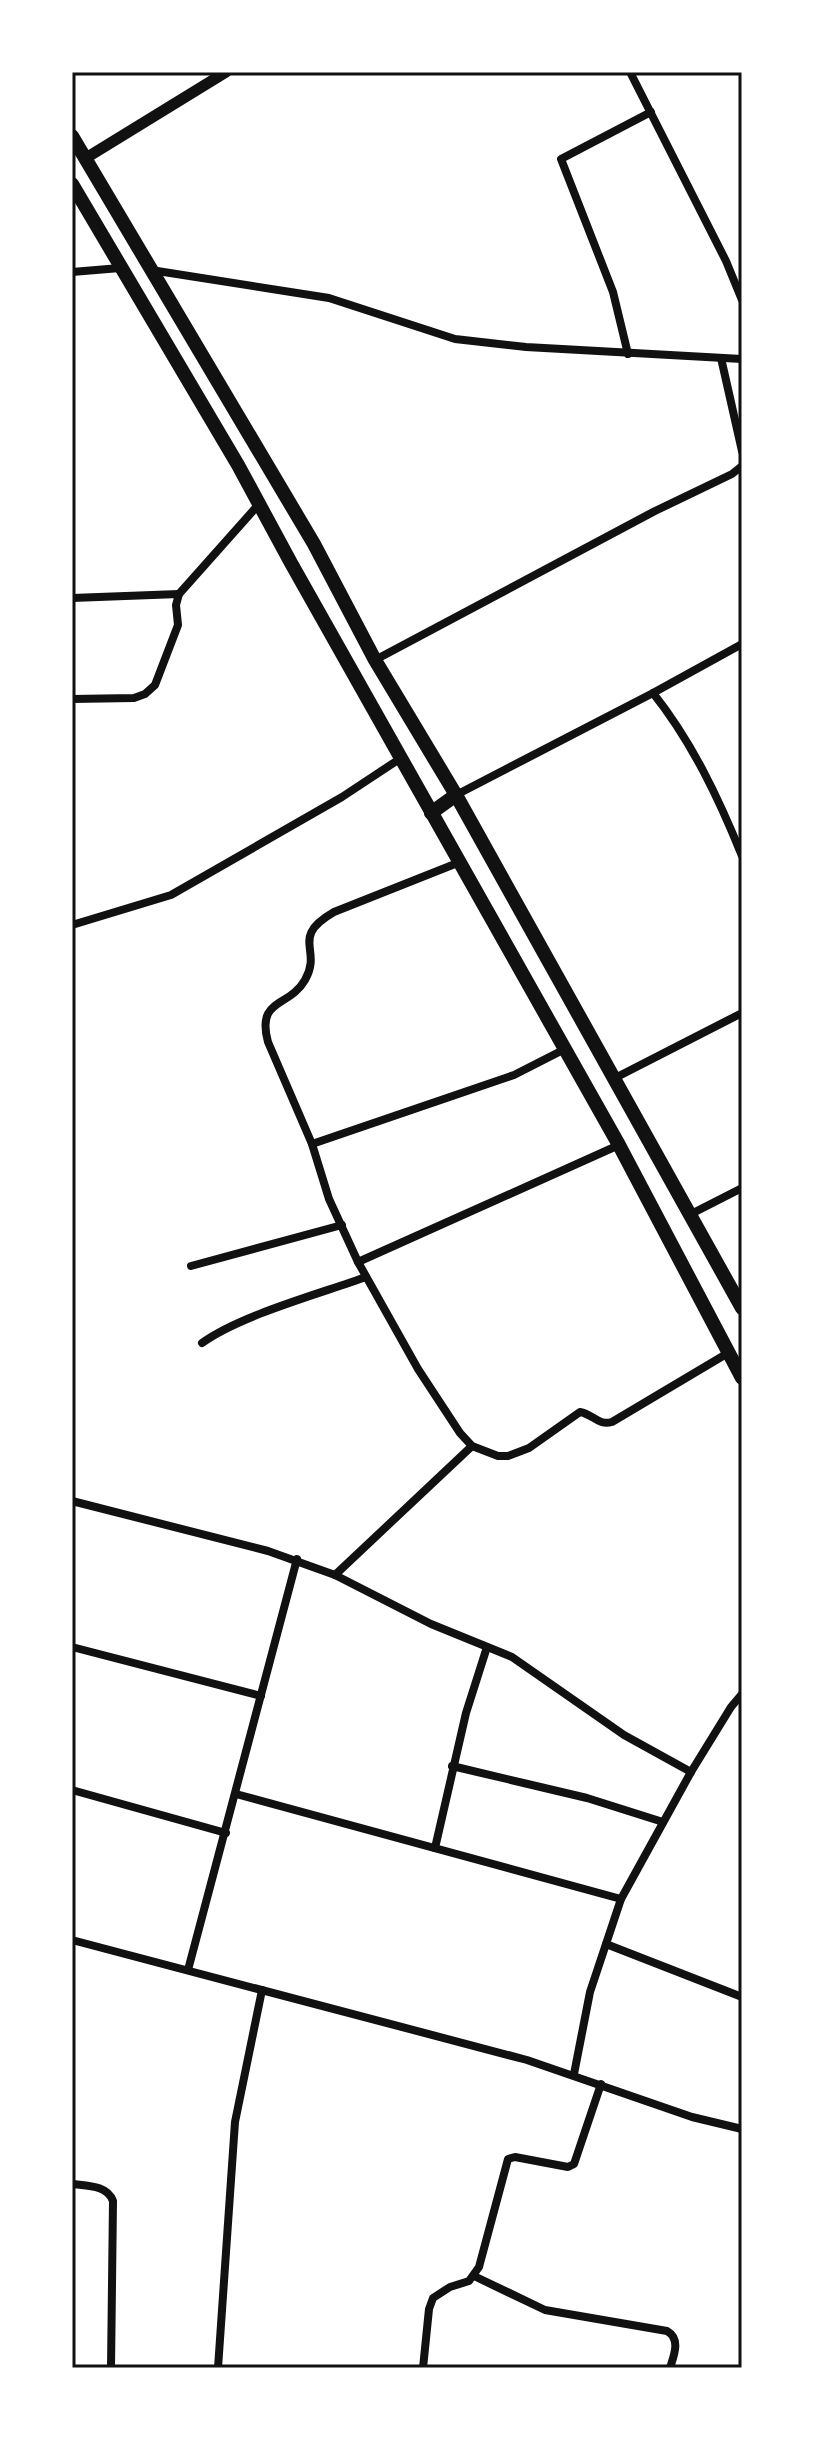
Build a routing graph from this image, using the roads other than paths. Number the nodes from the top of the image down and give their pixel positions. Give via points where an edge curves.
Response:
1 (226, 72) edge
2 (630, 72) edge
3 (651, 112) junction
4 (72, 136) edge
5 (86, 158) junction
6 (72, 184) edge
7 (120, 268) junction
8 (150, 270) junction
9 (72, 272) edge
10 (742, 300) edge
11 (628, 354) junction
12 (721, 358) junction
13 (742, 359) edge
14 (742, 451) edge
15 (742, 466) edge
16 (259, 504) junction
17 (179, 594) junction
18 (72, 598) edge
19 (742, 644) edge
20 (375, 660) junction
21 (653, 693) junction
22 (72, 699) edge
23 (401, 758) junction
24 (456, 795) junction
25 (431, 813) junction
26 (742, 856) edge
27 (460, 862) junction
28 (72, 925) edge
29 (742, 1013) edge
30 (565, 1049) junction
31 (615, 1078) junction
32 (312, 1144) junction
33 (619, 1145) junction
34 (742, 1188) edge
35 (691, 1214) junction
36 (342, 1225) junction
37 (358, 1262) junction
38 (191, 1266) dead end
39 (366, 1277) junction
40 (742, 1308) edge
41 (202, 1343) dead end
42 (728, 1353) junction
43 (742, 1378) edge
44 (472, 1446) junction
45 (72, 1501) edge
46 (297, 1559) junction
47 (335, 1575) junction
48 (72, 1647) edge
49 (487, 1647) junction
50 (742, 1694) edge
51 (261, 1696) junction
52 (452, 1766) junction
53 (691, 1772) junction
54 (72, 1790) edge
55 (236, 1794) junction
56 (663, 1822) junction
57 (226, 1833) junction
58 (435, 1848) junction
59 (621, 1899) junction
60 (72, 1940) edge
61 (606, 1944) junction
62 (188, 1970) junction
63 (262, 1990) junction
64 (742, 1997) edge
65 (574, 2074) junction
66 (601, 2084) junction
67 (742, 2129) edge
68 (72, 2184) edge
69 (474, 2276) junction
70 (111, 2368) edge
71 (218, 2368) edge
72 (423, 2368) edge
73 (670, 2368) edge

1 - 5 street
2 - 3 street
3 - 10 street
3 - 11 street via 561,159 613,292
4 - 5 main road
5 - 8 main road
6 - 7 main road
7 - 9 street
7 - 16 main road
8 - 11 street via 329,298 455,339
8 - 20 main road via 314,544
11 - 12 street
12 - 13 street
12 - 14 street
15 - 20 street
16 - 17 street
16 - 23 main road
17 - 18 street
17 - 22 street via 178,625 155,685 134,698
19 - 21 street
20 - 24 main road
21 - 24 street
21 - 26 street via 702,769
23 - 25 main road
23 - 28 street via 171,895
24 - 25 main road
24 - 31 main road
25 - 27 main road
27 - 30 main road
27 - 32 street via 320,921 309,936 304,983 266,1016 268,1042
29 - 31 street
30 - 32 street via 485,1086
30 - 33 main road
31 - 35 main road
32 - 36 street
33 - 37 street
33 - 42 main road
34 - 35 street
35 - 40 main road
36 - 37 street
36 - 38 street
37 - 39 street
39 - 41 street
39 - 44 street via 418,1369
42 - 43 main road
42 - 44 street via 612,1422 580,1412 529,1448 508,1456
44 - 47 street
45 - 46 street
46 - 47 street
46 - 51 street
47 - 49 street
48 - 51 street
49 - 52 street
49 - 53 street via 512,1657 624,1735
50 - 53 street
51 - 55 street
52 - 56 street
52 - 58 street
53 - 56 street
54 - 57 street
55 - 57 street
55 - 58 street
56 - 59 street
57 - 62 street
58 - 59 street
59 - 61 street
60 - 62 street
61 - 64 street
61 - 65 street via 590,1992
62 - 63 street
63 - 65 street
63 - 71 street via 235,2122
65 - 66 street
66 - 67 street
66 - 69 street via 574,2164 508,2159
68 - 70 street via 105,2190 113,2201
69 - 72 street via 433,2298
69 - 73 street via 545,2310 667,2331 676,2341

